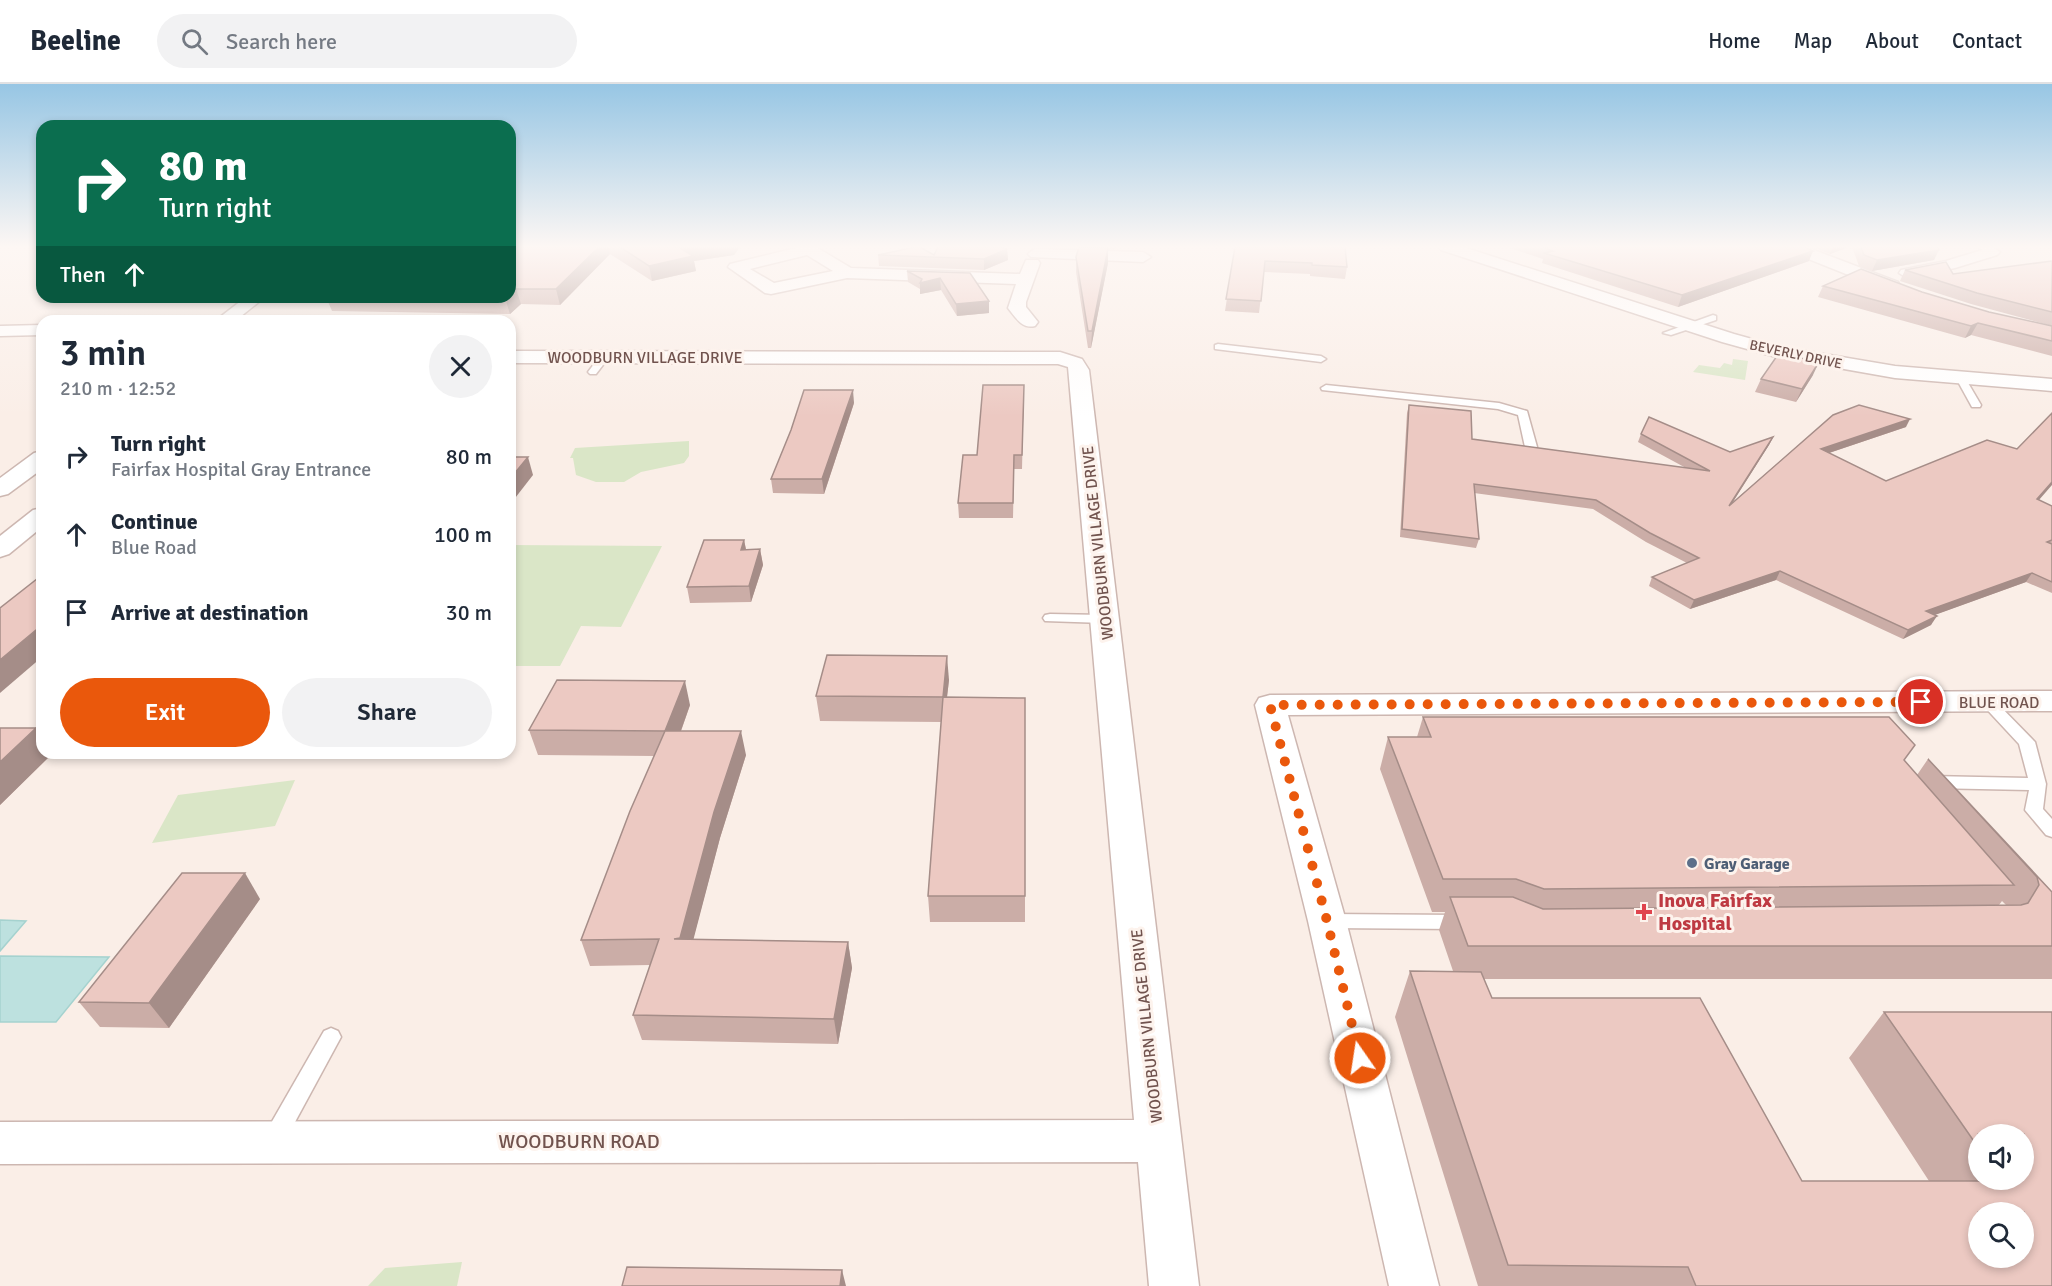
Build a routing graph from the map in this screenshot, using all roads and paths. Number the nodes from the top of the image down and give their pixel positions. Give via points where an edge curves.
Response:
1 (248, 303) edge
2 (1017, 303) edge
3 (1619, 303) edge
4 (232, 315) edge
5 (1713, 318) dead end
6 (1029, 322) dead end
7 (1691, 326) junction
8 (36, 330) edge
9 (0, 331) edge
10 (1668, 333) dead end
11 (1218, 347) dead end
12 (1923, 356) dead end
13 (516, 358) edge
14 (1321, 359) dead end
15 (1952, 377) junction
16 (2052, 385) edge
17 (1326, 388) dead end
18 (1976, 405) dead end
19 (1531, 447) edge
20 (36, 462) edge
21 (0, 489) edge
22 (36, 520) edge
23 (0, 549) edge
24 (1050, 618) dead end
25 (1104, 619) junction
26 (2052, 701) edge
27 (1988, 702) junction
28 (1915, 781) edge
29 (2038, 784) junction
30 (2052, 831) edge
31 (1327, 921) junction
32 (1480, 922) edge
33 (331, 1037) dead end
34 (1159, 1141) junction
35 (272, 1142) junction
36 (0, 1143) edge
37 (1174, 1286) edge
38 (1414, 1286) edge

1 - 4 street
2 - 6 street
3 - 7 street, BEVERLY DRIVE
5 - 7 lane
7 - 10 lane
7 - 15 street, BEVERLY DRIVE via 1813,359
8 - 9 street
11 - 14 lane
12 - 15 street
13 - 25 street, WOODBURN VILLAGE DRIVE via 599,365 1023,357 1060,358 1075,363 1079,370
15 - 16 street, BEVERLY DRIVE
15 - 18 lane
17 - 19 lane via 1525,410
20 - 21 street
22 - 23 street
24 - 25 lane
25 - 34 street, WOODBURN VILLAGE DRIVE
26 - 27 street, BLUE ROAD
27 - 29 lane via 2027,742
27 - 31 street, BLUE ROAD via 1270,705
28 - 29 lane
29 - 30 lane via 2034,810
31 - 32 lane
31 - 38 street
33 - 35 lane
34 - 35 street, WOODBURN ROAD
34 - 37 street, WOODBURN VILLAGE DRIVE
35 - 36 street, WOODBURN ROAD

